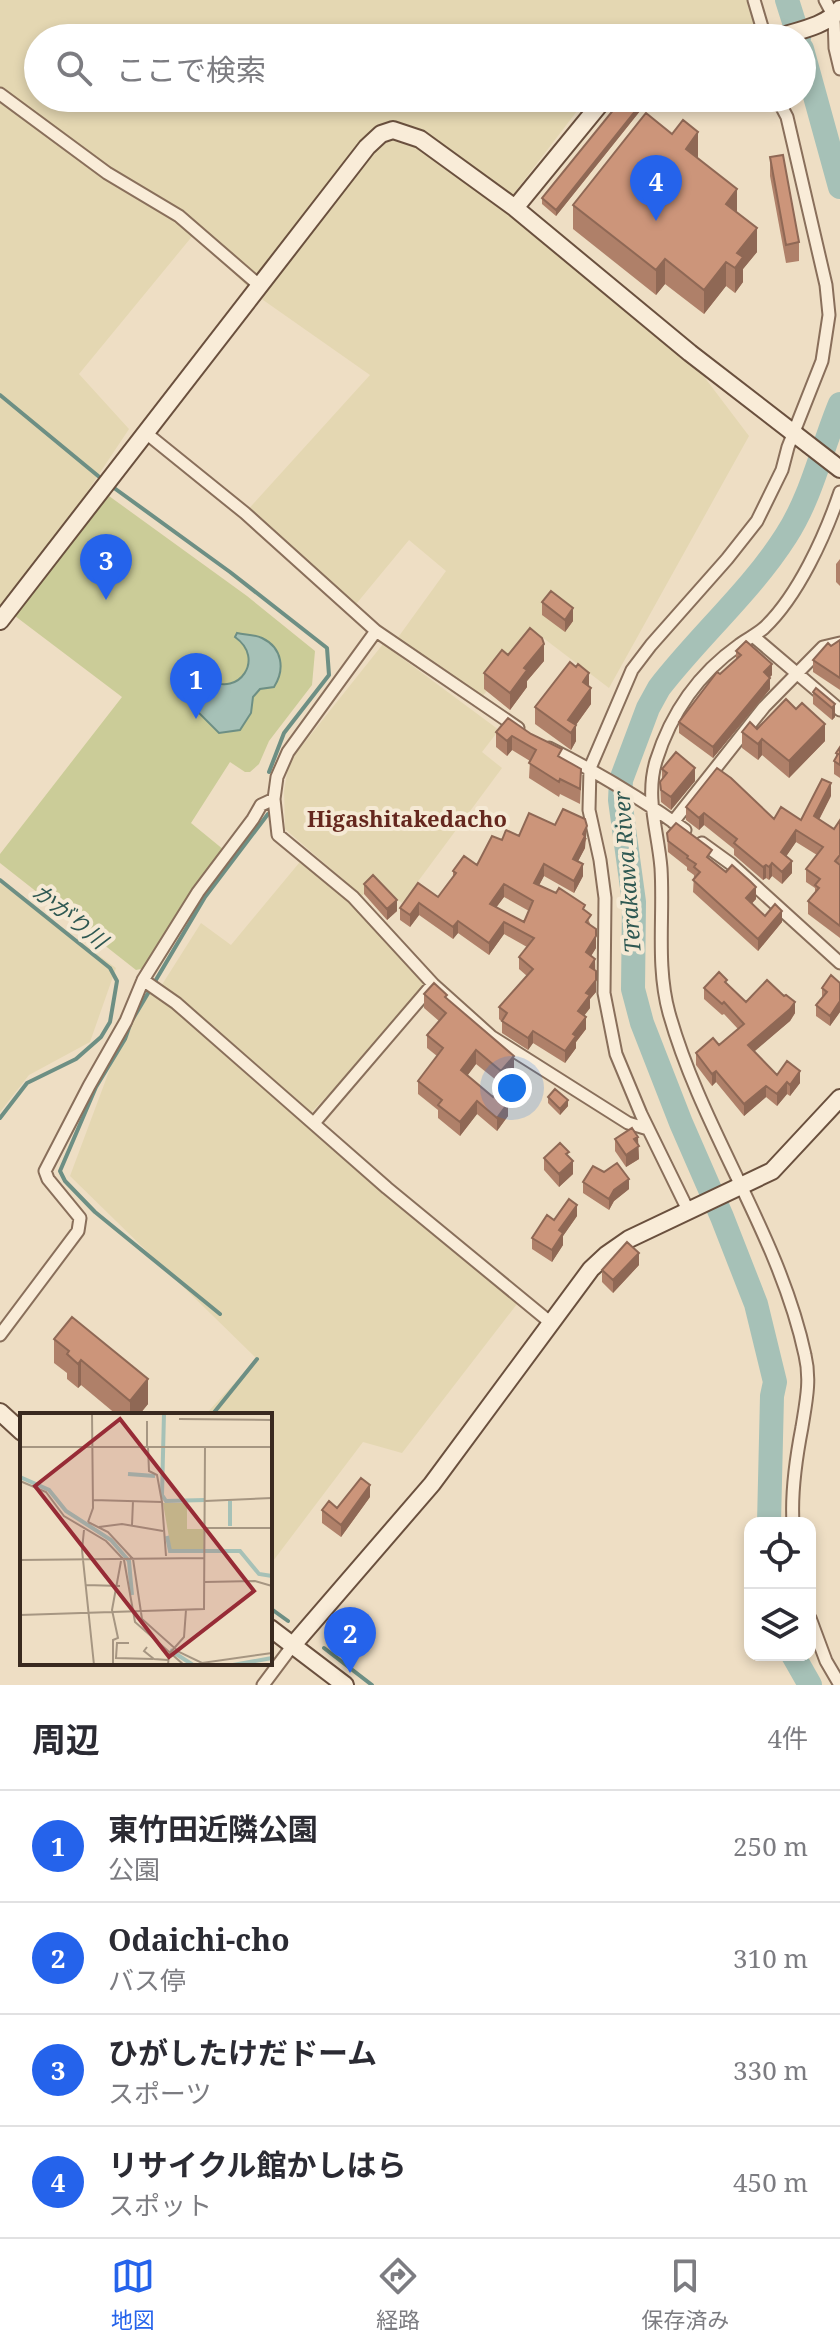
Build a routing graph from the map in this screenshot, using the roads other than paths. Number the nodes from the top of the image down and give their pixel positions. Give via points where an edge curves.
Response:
1 (754, 0) edge
2 (825, 0) edge
3 (832, 16) edge
4 (761, 24) edge
5 (811, 24) edge
6 (840, 69) edge
7 (0, 94) edge
8 (24, 112) edge
9 (24, 112) edge
10 (594, 112) edge
11 (784, 112) edge
12 (515, 208) junction
13 (260, 286) junction
14 (146, 433) junction
15 (797, 437) junction
16 (840, 469) edge
17 (840, 492) edge
18 (2, 615) edge
19 (376, 631) junction
20 (753, 636) junction
21 (840, 643) edge
22 (798, 672) junction
23 (840, 710) edge
24 (524, 732) edge
25 (535, 741) edge
26 (593, 770) junction
27 (274, 799) junction
28 (647, 803) junction
29 (673, 822) junction
30 (840, 963) edge
31 (143, 980) junction
32 (433, 984) junction
33 (840, 1098) edge
34 (314, 1123) junction
35 (648, 1129) junction
36 (740, 1187) junction
37 (690, 1209) junction
38 (551, 1323) junction
39 (0, 1335) edge
40 (0, 1412) edge
41 (20, 1430) edge
42 (793, 1517) edge
43 (272, 1629) edge
44 (816, 1634) edge
45 (293, 1645) junction
46 (263, 1685) edge
47 (345, 1685) edge
48 (840, 1685) edge

1 - 4 street
2 - 3 street
3 - 5 street
3 - 6 street
7 - 9 street
8 - 13 street via 107,173 179,216
10 - 12 street
11 - 15 street via 823,266 829,315 822,361
12 - 13 street via 420,139 393,130 367,147
12 - 15 street
13 - 14 street
14 - 18 street
14 - 19 street
15 - 16 street
15 - 26 street via 757,521 632,670
17 - 20 street via 810,562 783,604
19 - 24 street
19 - 27 street via 288,752
20 - 22 street
20 - 28 street via 709,670 679,705 655,765
21 - 22 street via 823,647
22 - 23 street
22 - 29 street
25 - 26 street
26 - 28 street
26 - 35 street via 589,810 605,898 604,993 616,1054
27 - 31 street via 261,805 198,892
27 - 32 street via 278,835 353,897
28 - 29 street
28 - 36 street via 661,867 660,938 668,1008
29 - 30 street via 731,864
31 - 34 street
31 - 39 street via 45,1171 80,1218 78,1231
32 - 34 street
32 - 35 street via 514,1053 628,1123
33 - 36 street via 772,1171
34 - 38 street
35 - 37 street
36 - 37 street
36 - 42 street via 794,1309 809,1379
37 - 38 street via 606,1255
38 - 45 street via 432,1484
40 - 41 street
43 - 45 street
44 - 48 street
45 - 46 street
45 - 47 street

